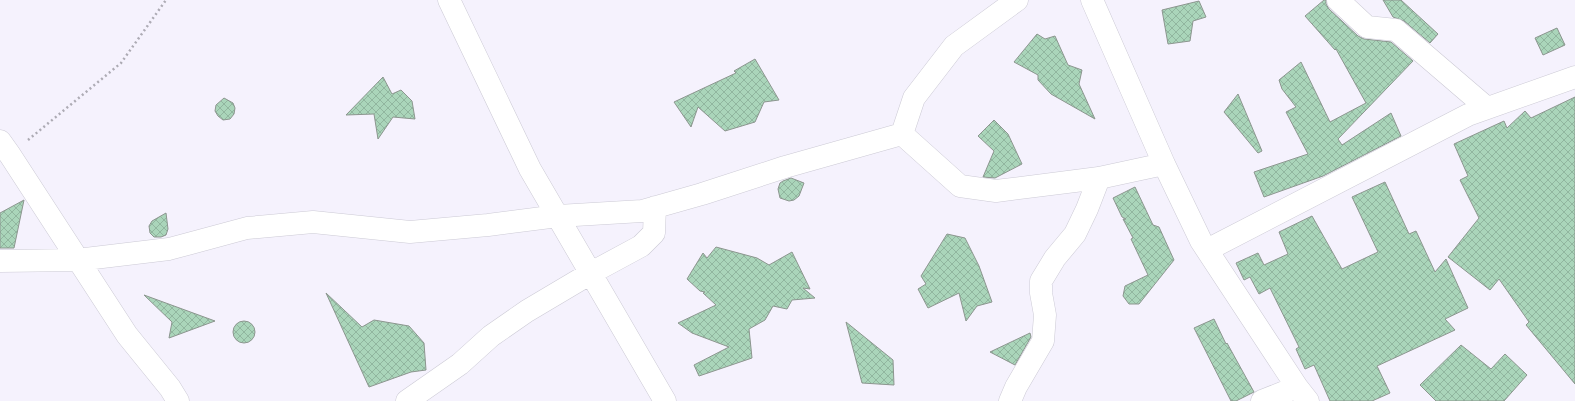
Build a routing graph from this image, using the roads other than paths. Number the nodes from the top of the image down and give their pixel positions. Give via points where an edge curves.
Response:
1 (449, 0) edge
2 (1017, 0) edge
3 (1092, 0) edge
4 (1338, 0) edge
5 (1361, 0) edge
6 (1367, 27) junction
7 (1575, 77) edge
8 (1488, 108) junction
9 (902, 134) junction
10 (5, 148) edge
11 (1164, 164) junction
12 (1099, 178) junction
13 (655, 207) junction
14 (558, 216) junction
15 (1207, 250) junction
16 (77, 260) junction
17 (0, 261) edge
18 (591, 273) junction
19 (1303, 394) edge
20 (178, 401) edge
21 (407, 401) edge
22 (665, 401) edge
23 (1010, 401) edge
24 (1262, 401) edge

1 - 14 street via 530,169
2 - 9 street via 954,46 914,98
3 - 11 street
4 - 6 street
5 - 6 street
6 - 8 street via 1396,30
7 - 8 street
8 - 15 street via 1468,115
9 - 12 street via 960,186 996,191
9 - 13 street
10 - 16 street
11 - 12 street
11 - 15 street
12 - 23 street via 1075,234 1055,258 1041,281 1045,315 1042,341
13 - 14 street
13 - 18 street via 654,233 641,246
14 - 16 street via 410,232 313,222 247,228 169,250
14 - 18 street
15 - 19 street
16 - 17 street
16 - 20 street via 127,335
18 - 21 street via 521,315 491,336 460,364
18 - 22 street
19 - 24 street

